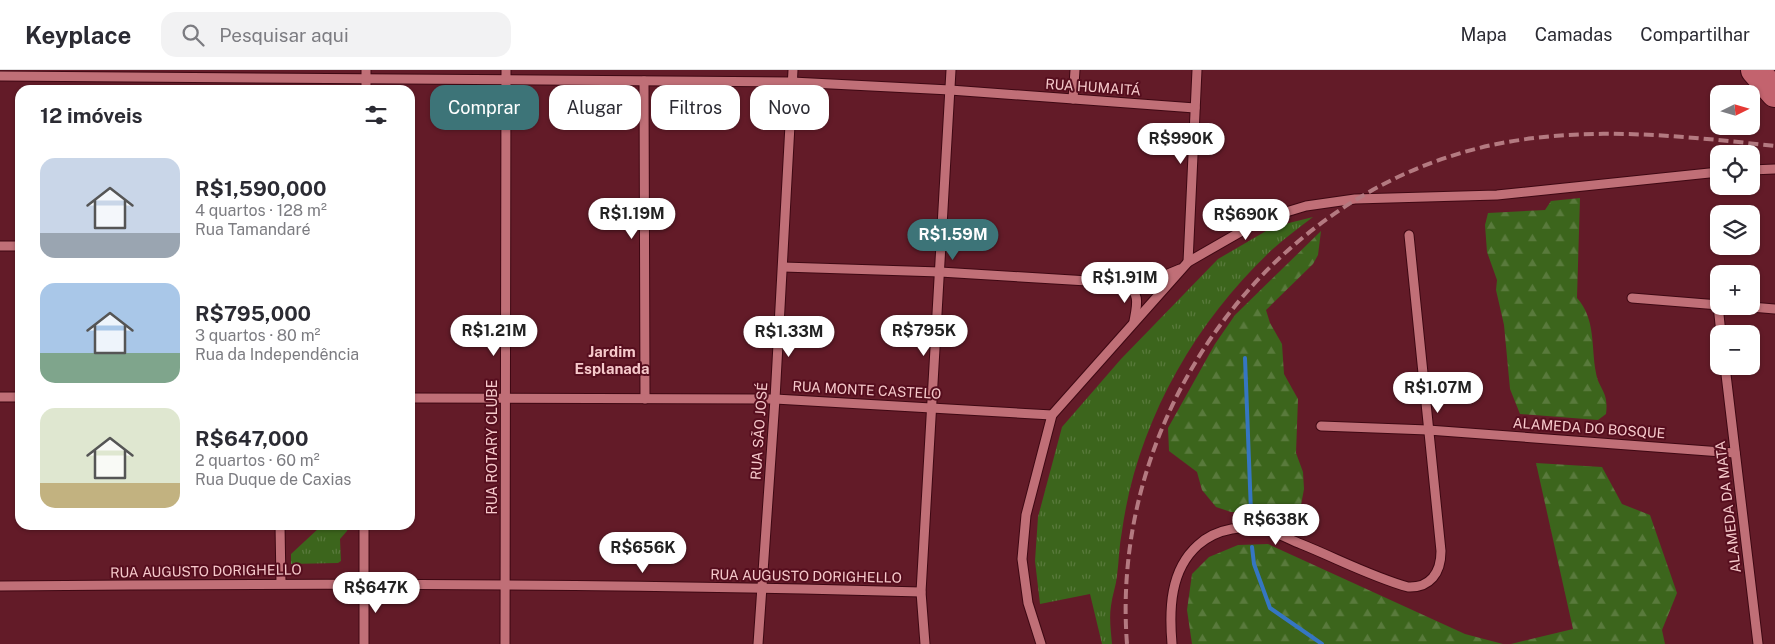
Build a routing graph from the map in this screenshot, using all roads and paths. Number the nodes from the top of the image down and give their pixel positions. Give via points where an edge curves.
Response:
1 (793, 70) edge
2 (951, 70) edge
3 (1075, 70) edge
4 (1197, 70) edge
5 (1754, 70) edge
6 (366, 74) edge
7 (506, 75) edge
8 (0, 76) edge
9 (644, 81) junction
10 (792, 82) junction
11 (950, 90) junction
12 (1775, 93) edge
13 (1074, 99) junction
14 (1195, 108) junction
15 (1775, 169) edge
16 (1760, 170) edge
17 (1710, 173) edge
18 (1409, 235) dead end
19 (0, 246) edge
20 (15, 246) edge
21 (1185, 265) junction
22 (783, 267) junction
23 (940, 272) junction
24 (1121, 283) junction
25 (1632, 298) dead end
26 (1710, 304) edge
27 (1760, 308) edge
28 (1775, 309) edge
29 (1134, 322) junction
30 (1726, 375) edge
31 (0, 397) edge
32 (15, 397) edge
33 (415, 398) edge
34 (506, 399) junction
35 (645, 399) junction
36 (775, 399) junction
37 (933, 408) junction
38 (1052, 415) junction
39 (1321, 426) dead end
40 (1428, 430) junction
41 (1735, 453) junction
42 (280, 530) edge
43 (364, 530) edge
44 (281, 583) junction
45 (364, 584) junction
46 (506, 585) junction
47 (0, 586) edge
48 (762, 587) junction
49 (921, 592) junction
50 (1041, 643) edge
51 (364, 644) edge
52 (506, 644) edge
53 (758, 644) edge
54 (925, 644) edge
55 (1172, 644) edge
56 (1758, 644) edge

1 - 10 street, RUA SÃO JOSÉ
2 - 11 street
3 - 13 street
4 - 14 street
5 - 12 highway
6 - 7 street, RUA HUMAITÁ
6 - 8 street, RUA HUMAITÁ
7 - 9 street, RUA HUMAITÁ
7 - 34 street, RUA ROTARY CLUBE
9 - 10 street, RUA HUMAITÁ
9 - 35 street
10 - 11 street, RUA HUMAITÁ
10 - 22 street, RUA SÃO JOSÉ
11 - 13 street, RUA HUMAITÁ
11 - 23 street
13 - 14 street, RUA HUMAITÁ
14 - 21 street
15 - 16 street
17 - 21 street via 1497,195 1355,199 1306,206 1263,219
18 - 40 street
19 - 20 street
21 - 24 street via 1151,281
21 - 29 street
22 - 23 street
22 - 36 street, RUA SÃO JOSÉ
23 - 24 street
23 - 37 street
24 - 29 street via 1136,294 1138,303
25 - 26 street
27 - 28 street
29 - 38 street
30 - 41 street, ALAMEDA DA MATA
31 - 32 street
33 - 34 street, RUA MONTE CASTELO
34 - 35 street, RUA MONTE CASTELO
34 - 46 street, RUA ROTARY CLUBE
35 - 36 street, RUA MONTE CASTELO
36 - 37 street, RUA MONTE CASTELO
36 - 48 street, RUA SÃO JOSÉ
37 - 38 street, RUA MONTE CASTELO
37 - 49 street
38 - 50 street via 1026,515 1022,552 1028,604
39 - 40 street, ALAMEDA DO BOSQUE
40 - 41 street, ALAMEDA DO BOSQUE
40 - 55 street via 1441,551 1439,568 1429,582 1416,587 1400,584 1269,530 1241,527 1223,530 1207,537 1190,552 1177,575 1171,597
41 - 56 street, ALAMEDA DA MATA
42 - 44 street
43 - 45 street
44 - 45 street, RUA AUGUSTO DORIGHELLO
44 - 47 street, RUA AUGUSTO DORIGHELLO
45 - 46 street, RUA AUGUSTO DORIGHELLO
45 - 51 street
46 - 48 street, RUA AUGUSTO DORIGHELLO
46 - 52 street, RUA ROTARY CLUBE
48 - 49 street, RUA AUGUSTO DORIGHELLO
48 - 53 street, RUA SÃO JOSÉ
49 - 54 street

